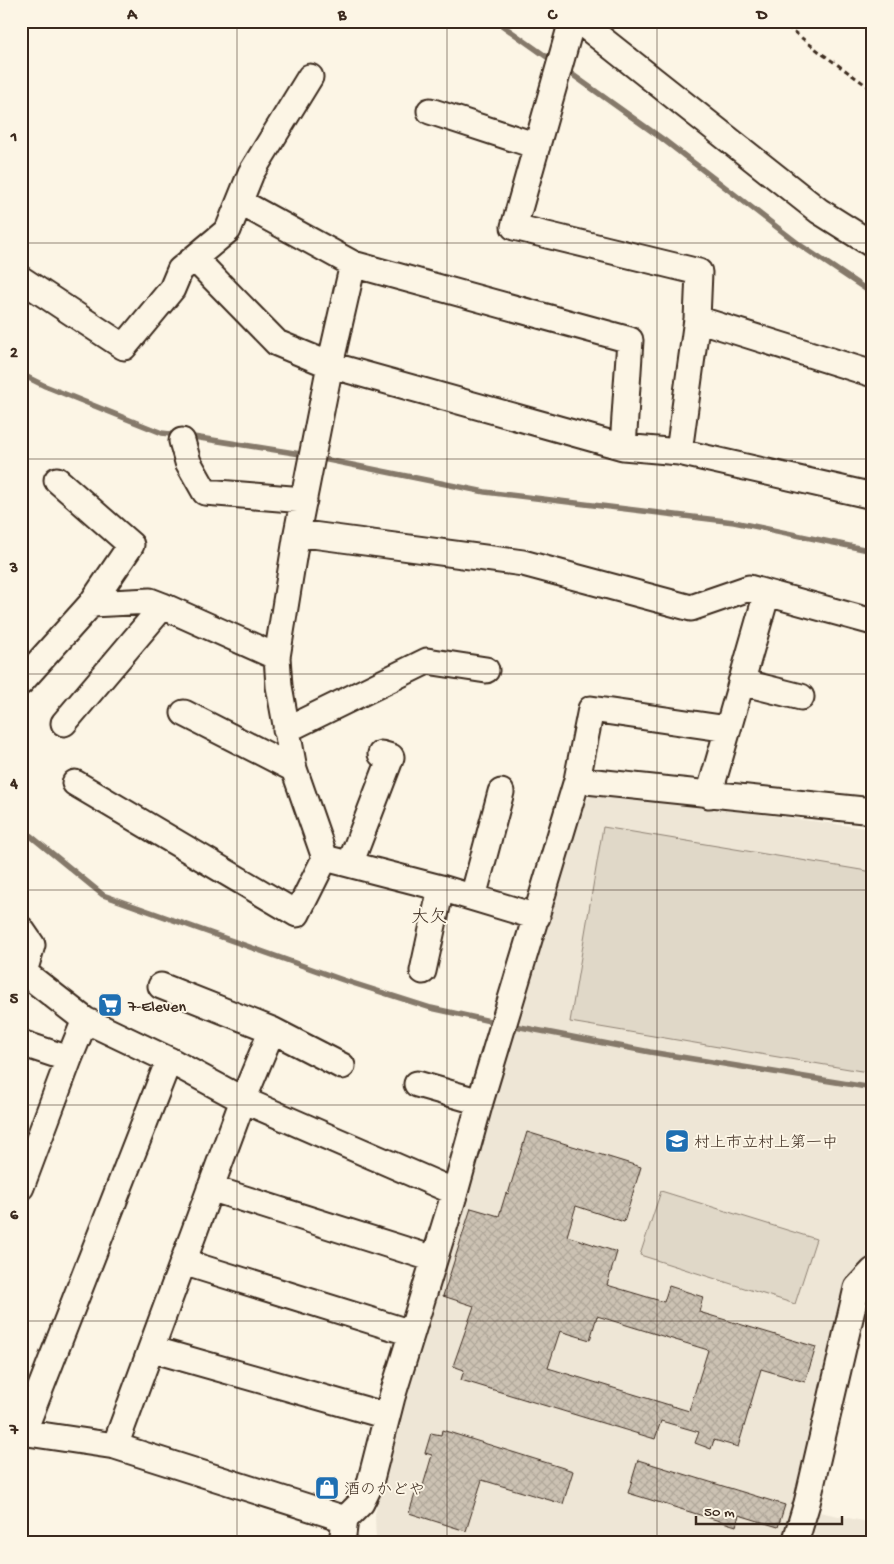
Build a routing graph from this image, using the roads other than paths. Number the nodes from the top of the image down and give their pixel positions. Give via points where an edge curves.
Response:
1 (572, 21) edge
2 (579, 21) edge
3 (310, 77) dead end
4 (430, 111) dead end
5 (537, 146) junction
6 (240, 202) junction
7 (873, 245) edge
8 (195, 259) junction
9 (353, 264) junction
10 (21, 279) edge
11 (696, 319) junction
12 (330, 365) junction
13 (873, 374) edge
14 (182, 441) dead end
15 (623, 447) junction
16 (679, 452) junction
17 (57, 480) dead end
18 (873, 496) edge
19 (304, 500) junction
20 (297, 533) junction
21 (767, 593) junction
22 (91, 604) junction
23 (163, 606) junction
24 (873, 622) edge
25 (277, 657) junction
26 (486, 670) dead end
27 (21, 682) edge
28 (741, 682) junction
29 (801, 697) dead end
30 (184, 713) dead end
31 (64, 723) dead end
32 (728, 729) junction
33 (286, 730) junction
34 (381, 754) dead end
35 (294, 770) junction
36 (578, 780) junction
37 (75, 783) dead end
38 (501, 792) dead end
39 (709, 795) junction
40 (873, 811) edge
41 (325, 858) junction
42 (350, 864) junction
43 (440, 888) junction
44 (474, 897) junction
45 (537, 916) junction
46 (21, 929) edge
47 (23, 971) edge
48 (423, 971) dead end
49 (161, 986) dead end
50 (85, 1020) junction
51 (272, 1030) junction
52 (21, 1043) edge
53 (69, 1059) junction
54 (169, 1060) junction
55 (342, 1066) dead end
56 (417, 1084) dead end
57 (243, 1100) junction
58 (480, 1102) junction
59 (21, 1186) edge
60 (210, 1188) junction
61 (455, 1192) junction
62 (434, 1259) junction
63 (183, 1262) junction
64 (873, 1271) edge
65 (411, 1333) junction
66 (151, 1349) junction
67 (387, 1416) junction
68 (22, 1432) edge
69 (115, 1446) junction
70 (343, 1531) edge
71 (795, 1543) edge

1 - 5 street
2 - 7 street via 819,211
3 - 6 street via 251,173
4 - 5 street
5 - 11 street via 514,227 699,272
6 - 8 street via 228,230
6 - 9 street
8 - 10 street via 180,270 172,289 124,347
8 - 12 street via 278,343
9 - 12 street
9 - 15 street via 630,340
11 - 13 street
11 - 16 street
12 - 15 street
12 - 19 street
14 - 19 street via 188,462 205,492
15 - 16 street
16 - 18 street
17 - 22 street via 131,545
19 - 20 street
20 - 21 street via 523,563 692,608 749,588
20 - 25 street
21 - 24 street
21 - 28 street
22 - 23 street via 150,601
22 - 27 street
23 - 25 street
23 - 31 street
25 - 33 street via 278,686
26 - 33 street via 427,661
28 - 29 street
28 - 32 street
30 - 35 street
32 - 36 street via 591,709
32 - 39 street
33 - 35 street
34 - 42 street via 391,758
35 - 41 street
36 - 39 street
36 - 45 street
37 - 41 street via 297,914
38 - 44 street
39 - 40 street
41 - 42 street
42 - 43 street
43 - 44 street
43 - 48 street
44 - 45 street
45 - 58 street
46 - 47 street via 32,945
47 - 50 street
49 - 51 street
50 - 53 street
50 - 54 street
51 - 55 street
51 - 57 street
52 - 53 street
53 - 59 street
54 - 57 street
54 - 68 street
56 - 58 street
57 - 60 street
57 - 61 street
58 - 61 street
60 - 62 street
60 - 63 street
61 - 62 street
62 - 65 street
63 - 65 street
63 - 66 street
64 - 71 street via 857,1288
65 - 67 street
66 - 67 street
66 - 69 street
67 - 70 street via 369,1487
68 - 69 street
69 - 70 street

